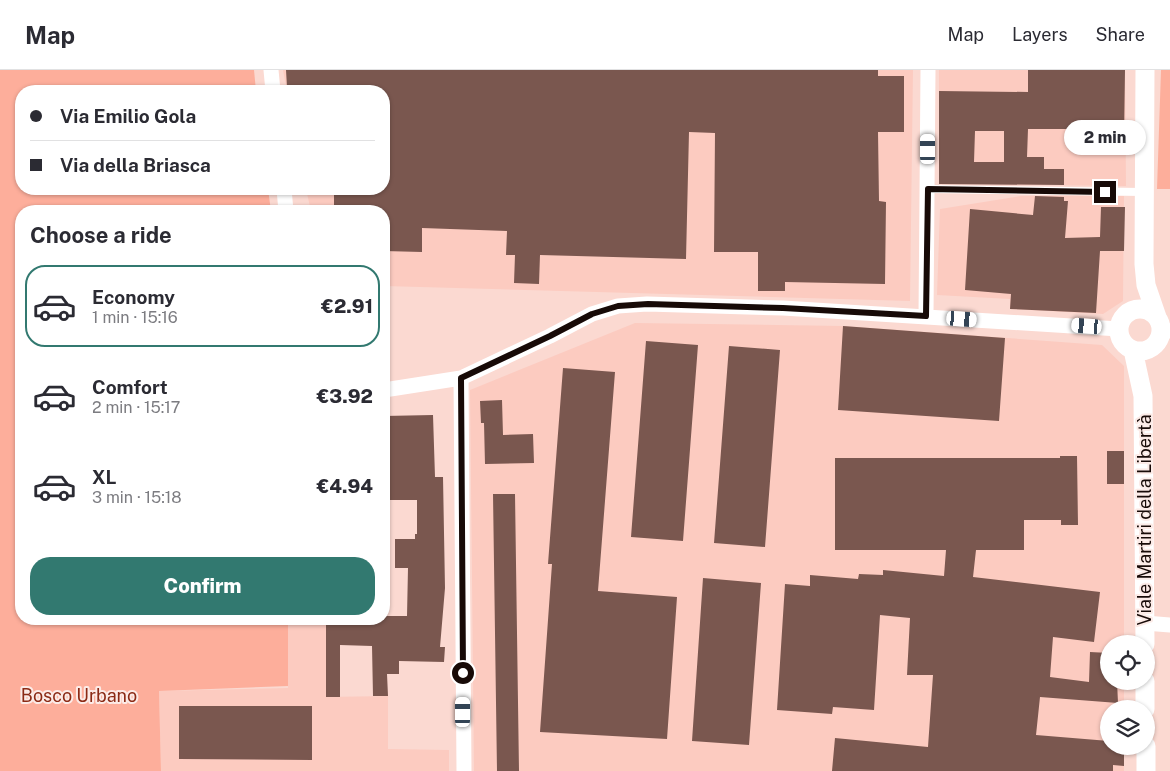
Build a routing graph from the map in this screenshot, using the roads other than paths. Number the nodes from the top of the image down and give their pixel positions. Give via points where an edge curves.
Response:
1 (271, 70) edge
2 (928, 70) edge
3 (1145, 70) edge
4 (272, 85) edge
5 (928, 189) junction
6 (1144, 192) junction
7 (1144, 264) junction
8 (1131, 311) junction
9 (926, 316) junction
10 (1119, 328) junction
11 (1160, 331) edge
12 (1133, 350) junction
13 (461, 378) junction
14 (390, 389) edge
15 (1143, 396) junction
16 (1145, 623) junction
17 (1170, 625) edge
18 (1145, 635) edge
19 (1146, 755) edge
20 (464, 771) edge
21 (1146, 771) edge

1 - 4 street
2 - 5 street
3 - 6 street
5 - 6 lane
5 - 9 street
6 - 7 street
7 - 8 street
7 - 11 street via 1148,293
8 - 10 street via 1124,316
8 - 11 street via 1144,309
9 - 10 street
9 - 13 street via 774,308 618,306 592,314
10 - 12 street, Viale Martiri della Libertà via 1123,342
11 - 12 street via 1147,350
11 - 15 street, Viale Martiri della Libertà
12 - 15 street, Viale Martiri della Libertà
13 - 14 street
13 - 20 street
15 - 16 street, Viale Martiri della Libertà
16 - 17 street
16 - 18 street, Viale Martiri della Libertà
19 - 21 street

